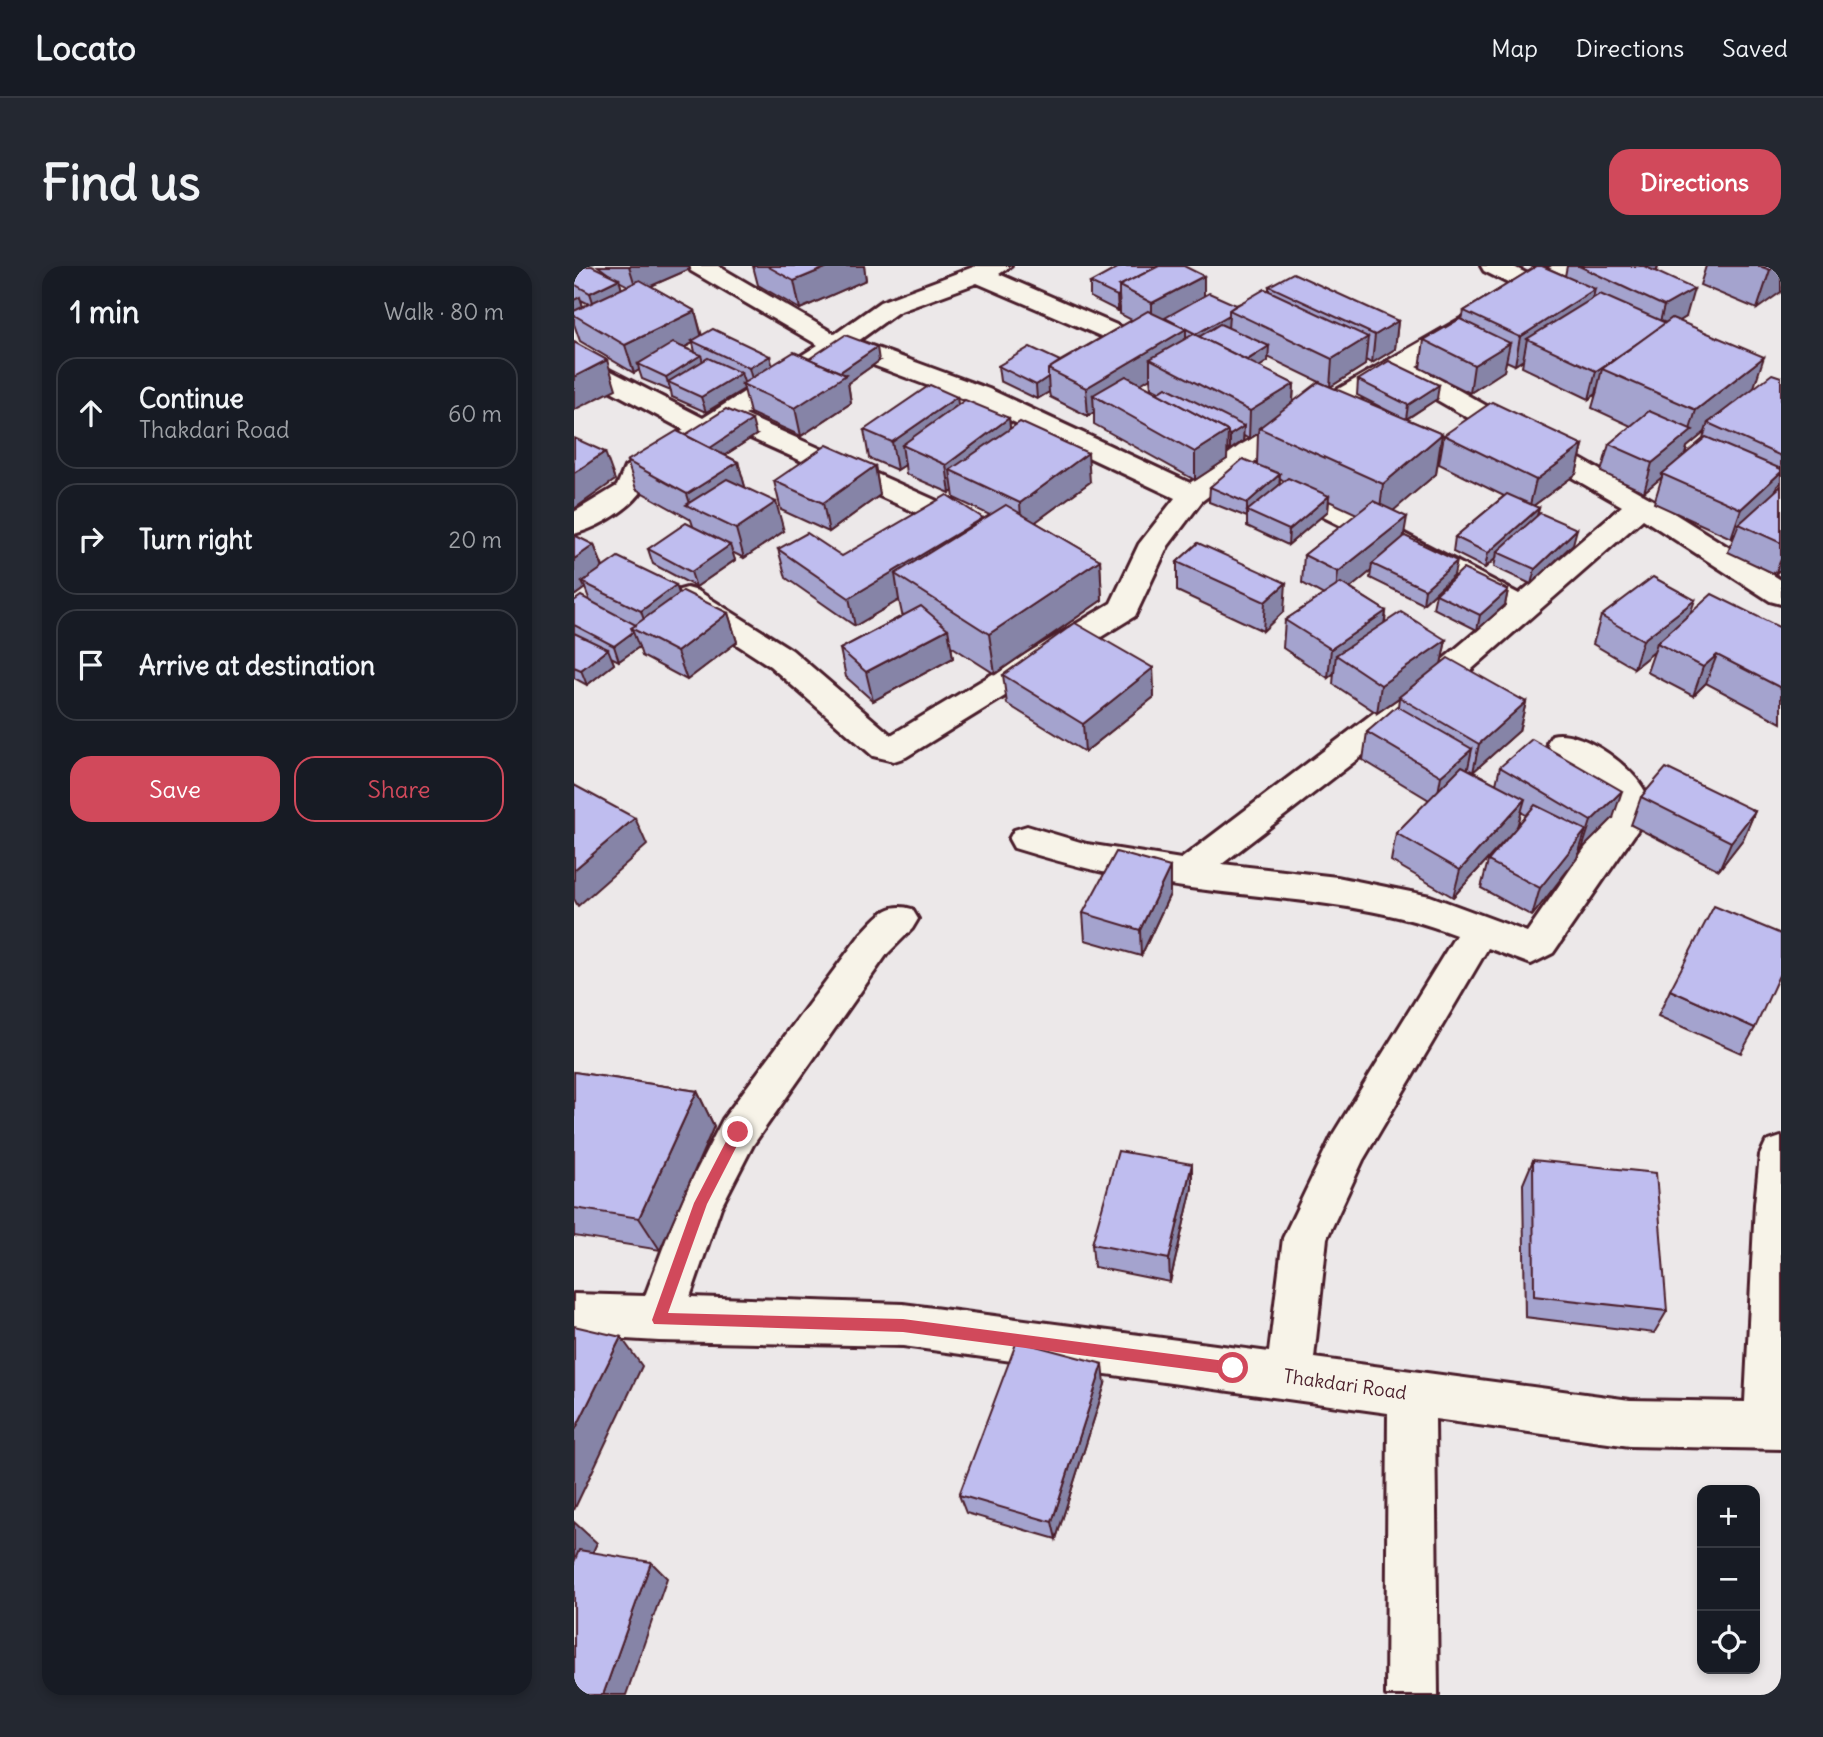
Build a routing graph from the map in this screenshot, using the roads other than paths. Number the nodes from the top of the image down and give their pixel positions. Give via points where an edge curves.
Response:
1 (700, 266) edge
2 (1493, 266) edge
3 (1570, 266) edge
4 (988, 270) edge
5 (1534, 287) junction
6 (1571, 303) edge
7 (1133, 341) edge
8 (836, 345) junction
9 (574, 360) edge
10 (1398, 367) junction
11 (714, 422) junction
12 (1233, 463) junction
13 (1192, 495) junction
14 (1640, 505) junction
15 (574, 525) edge
16 (998, 538) edge
17 (656, 580) edge
18 (1781, 594) edge
19 (1524, 606) junction
20 (1564, 743) dead end
21 (1027, 839) dead end
22 (1189, 874) junction
23 (899, 919) dead end
24 (1479, 930) junction
25 (1781, 1155) edge
26 (574, 1315) edge
27 (659, 1320) junction
28 (1289, 1377) junction
29 (1411, 1393) junction
30 (1775, 1425) edge
31 (1412, 1695) edge

1 - 8 street
2 - 5 street
3 - 5 street
4 - 7 street
4 - 8 street via 889,307
5 - 6 street
5 - 10 street
8 - 11 street
8 - 13 street via 856,348 979,395
9 - 11 street
10 - 12 street
10 - 14 street
11 - 15 street via 635,473 631,489 624,495
11 - 16 street
12 - 13 street
12 - 19 street via 1349,516
13 - 17 street via 1119,592 1124,608 894,749 888,749 781,658
14 - 18 street
14 - 19 street
19 - 22 street via 1445,675
20 - 24 street via 1620,784 1630,798 1629,816 1540,943 1531,949
21 - 22 street via 1087,857
22 - 24 street via 1337,891 1430,910
23 - 27 street via 874,944 738,1132 701,1203
24 - 28 street via 1347,1149 1305,1238
25 - 30 street via 1776,1204
26 - 27 street, Thakdari Road
27 - 28 street, Thakdari Road via 903,1325
28 - 29 street, Thakdari Road
29 - 30 street, Thakdari Road via 1630,1423
29 - 31 street

